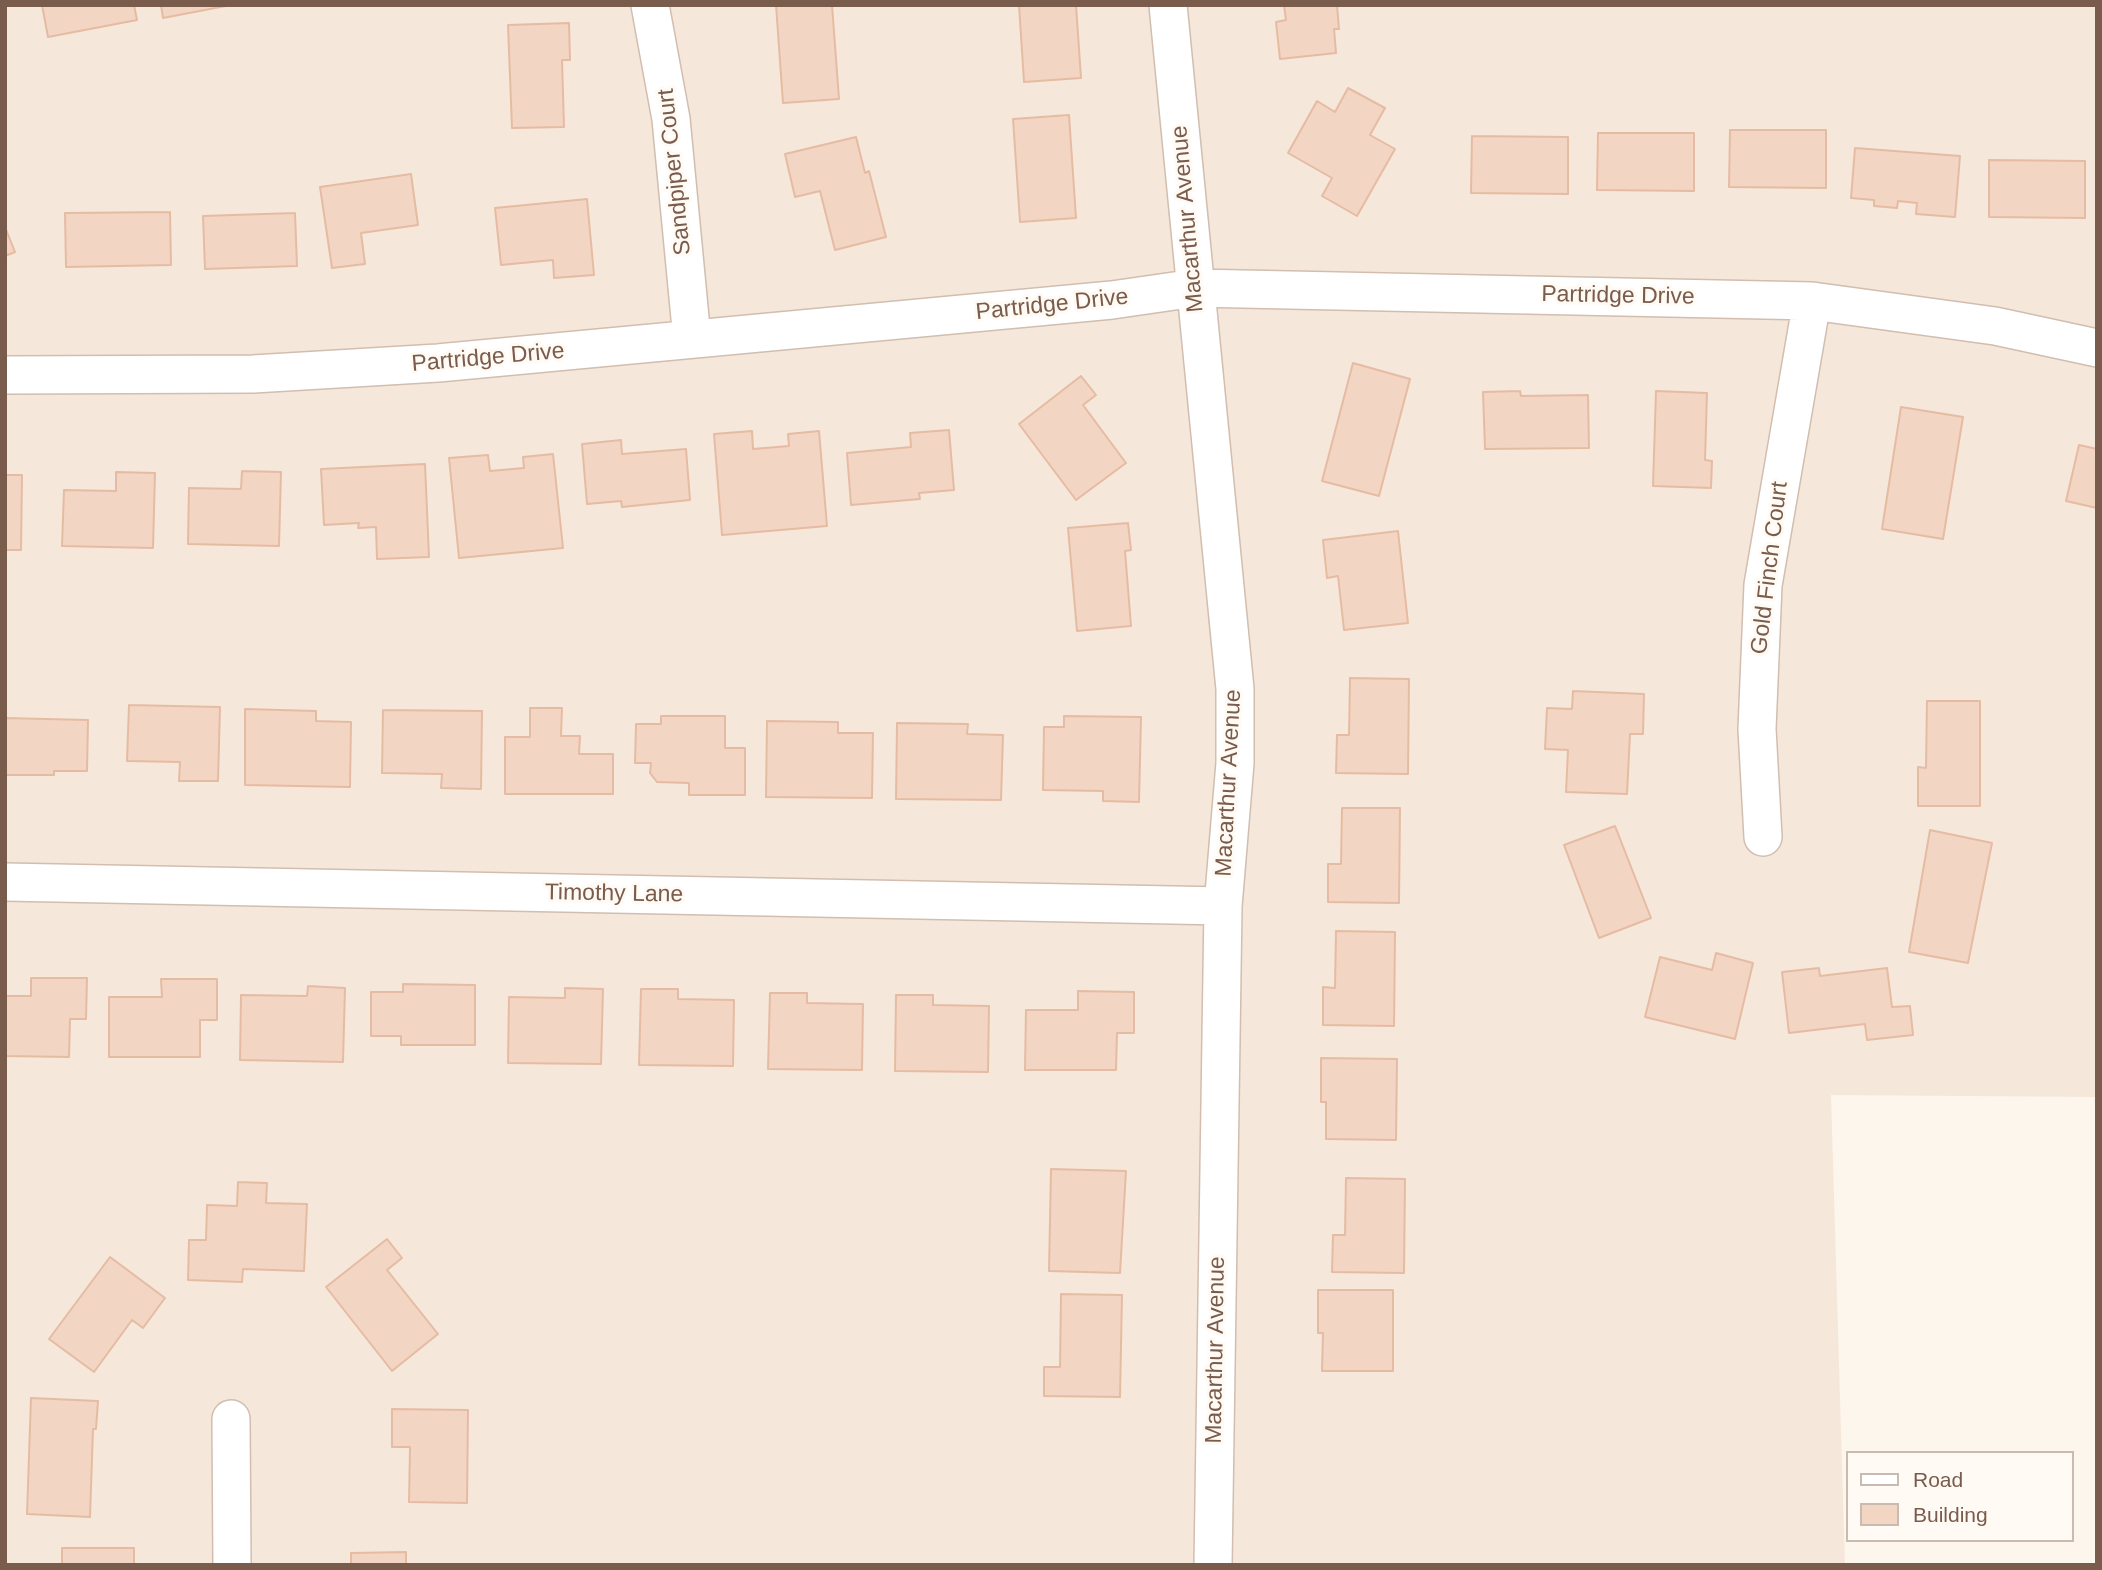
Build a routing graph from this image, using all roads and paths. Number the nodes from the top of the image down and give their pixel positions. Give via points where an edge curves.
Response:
1 (650, 5) edge
2 (1168, 5) edge
3 (1195, 288) junction
4 (1812, 301) junction
5 (692, 340) junction
6 (2097, 348) edge
7 (5, 375) edge
8 (1763, 837) dead end
9 (5, 882) edge
10 (1223, 906) junction
11 (231, 1419) dead end
12 (232, 1565) edge
13 (1213, 1565) edge

1 - 5 street, Sandpiper Court via 671,119
2 - 3 street, Macarthur Avenue
3 - 4 street, Partridge Drive
3 - 5 street, Partridge Drive
3 - 10 street, Macarthur Avenue via 1235,689 1235,763
4 - 6 street, Partridge Drive via 1995,326
4 - 8 street, Gold Finch Court via 1763,585 1757,729
5 - 7 street, Partridge Drive via 254,374
9 - 10 street, Timothy Lane
10 - 13 street, Macarthur Avenue
11 - 12 street

